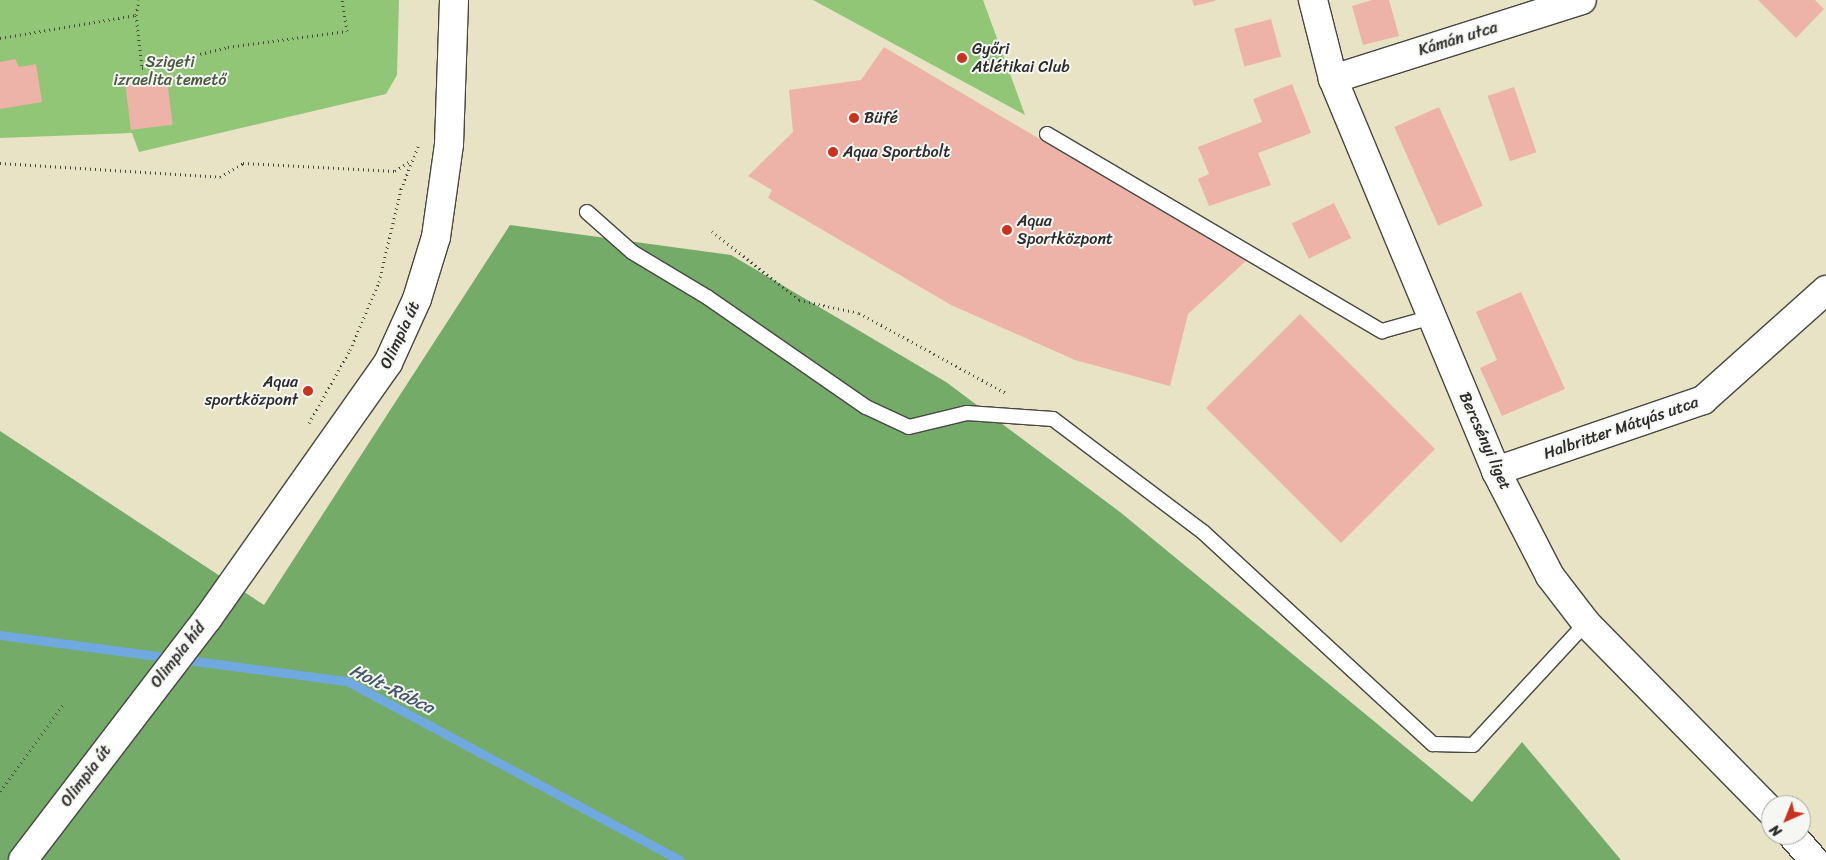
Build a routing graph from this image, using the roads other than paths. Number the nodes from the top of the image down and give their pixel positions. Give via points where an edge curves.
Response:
1 (454, 0) edge
2 (1313, 0) edge
3 (1582, 0) edge
4 (1333, 78) junction
5 (1047, 134) dead end
6 (587, 212) dead end
7 (1826, 290) edge
8 (1432, 317) junction
9 (1496, 471) junction
10 (208, 618) joint
11 (1586, 623) junction
12 (148, 693) joint
13 (1761, 801) edge
14 (1801, 845) edge
15 (22, 860) edge
16 (1814, 860) edge

1 - 10 street, Olimpia út via 449,144 436,237 417,299 388,363 359,409
2 - 4 street, Bercsényi liget
3 - 4 street, Kámán utca
4 - 8 street, Bercsényi liget
5 - 8 lane via 1382,331
6 - 11 lane via 632,252 707,297 866,407 909,427 968,413 1053,419 1203,532 1433,744 1473,745
7 - 9 street, Halbritter Mátyás utca via 1703,400
8 - 9 street, Bercsényi liget
9 - 11 street, Bercsényi liget via 1550,576
10 - 12 street, Olimpia híd
11 - 13 street, Bercsényi liget
12 - 15 street, Olimpia út
14 - 16 street

